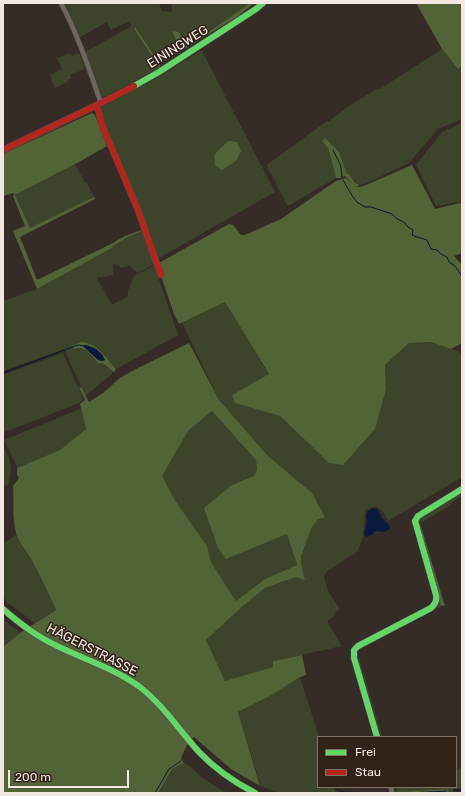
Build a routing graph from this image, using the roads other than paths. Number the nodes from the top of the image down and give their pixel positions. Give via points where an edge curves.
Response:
1 (61, 3) edge
2 (263, 3) edge
3 (99, 104) junction
4 (3, 150) edge
5 (161, 276) dead end
6 (462, 489) edge
7 (3, 609) edge
8 (377, 736) edge
9 (256, 793) edge

1 - 3 street via 70,20
2 - 3 street, EININGWEG via 170,66
3 - 4 street, EININGWEG
3 - 5 street via 102,124 138,210
6 - 8 street via 418,516 415,521 436,595 435,604 354,650 354,658
7 - 9 street, HÄGERSTRASSE via 45,640 117,672 140,687 163,707 207,760 218,770

